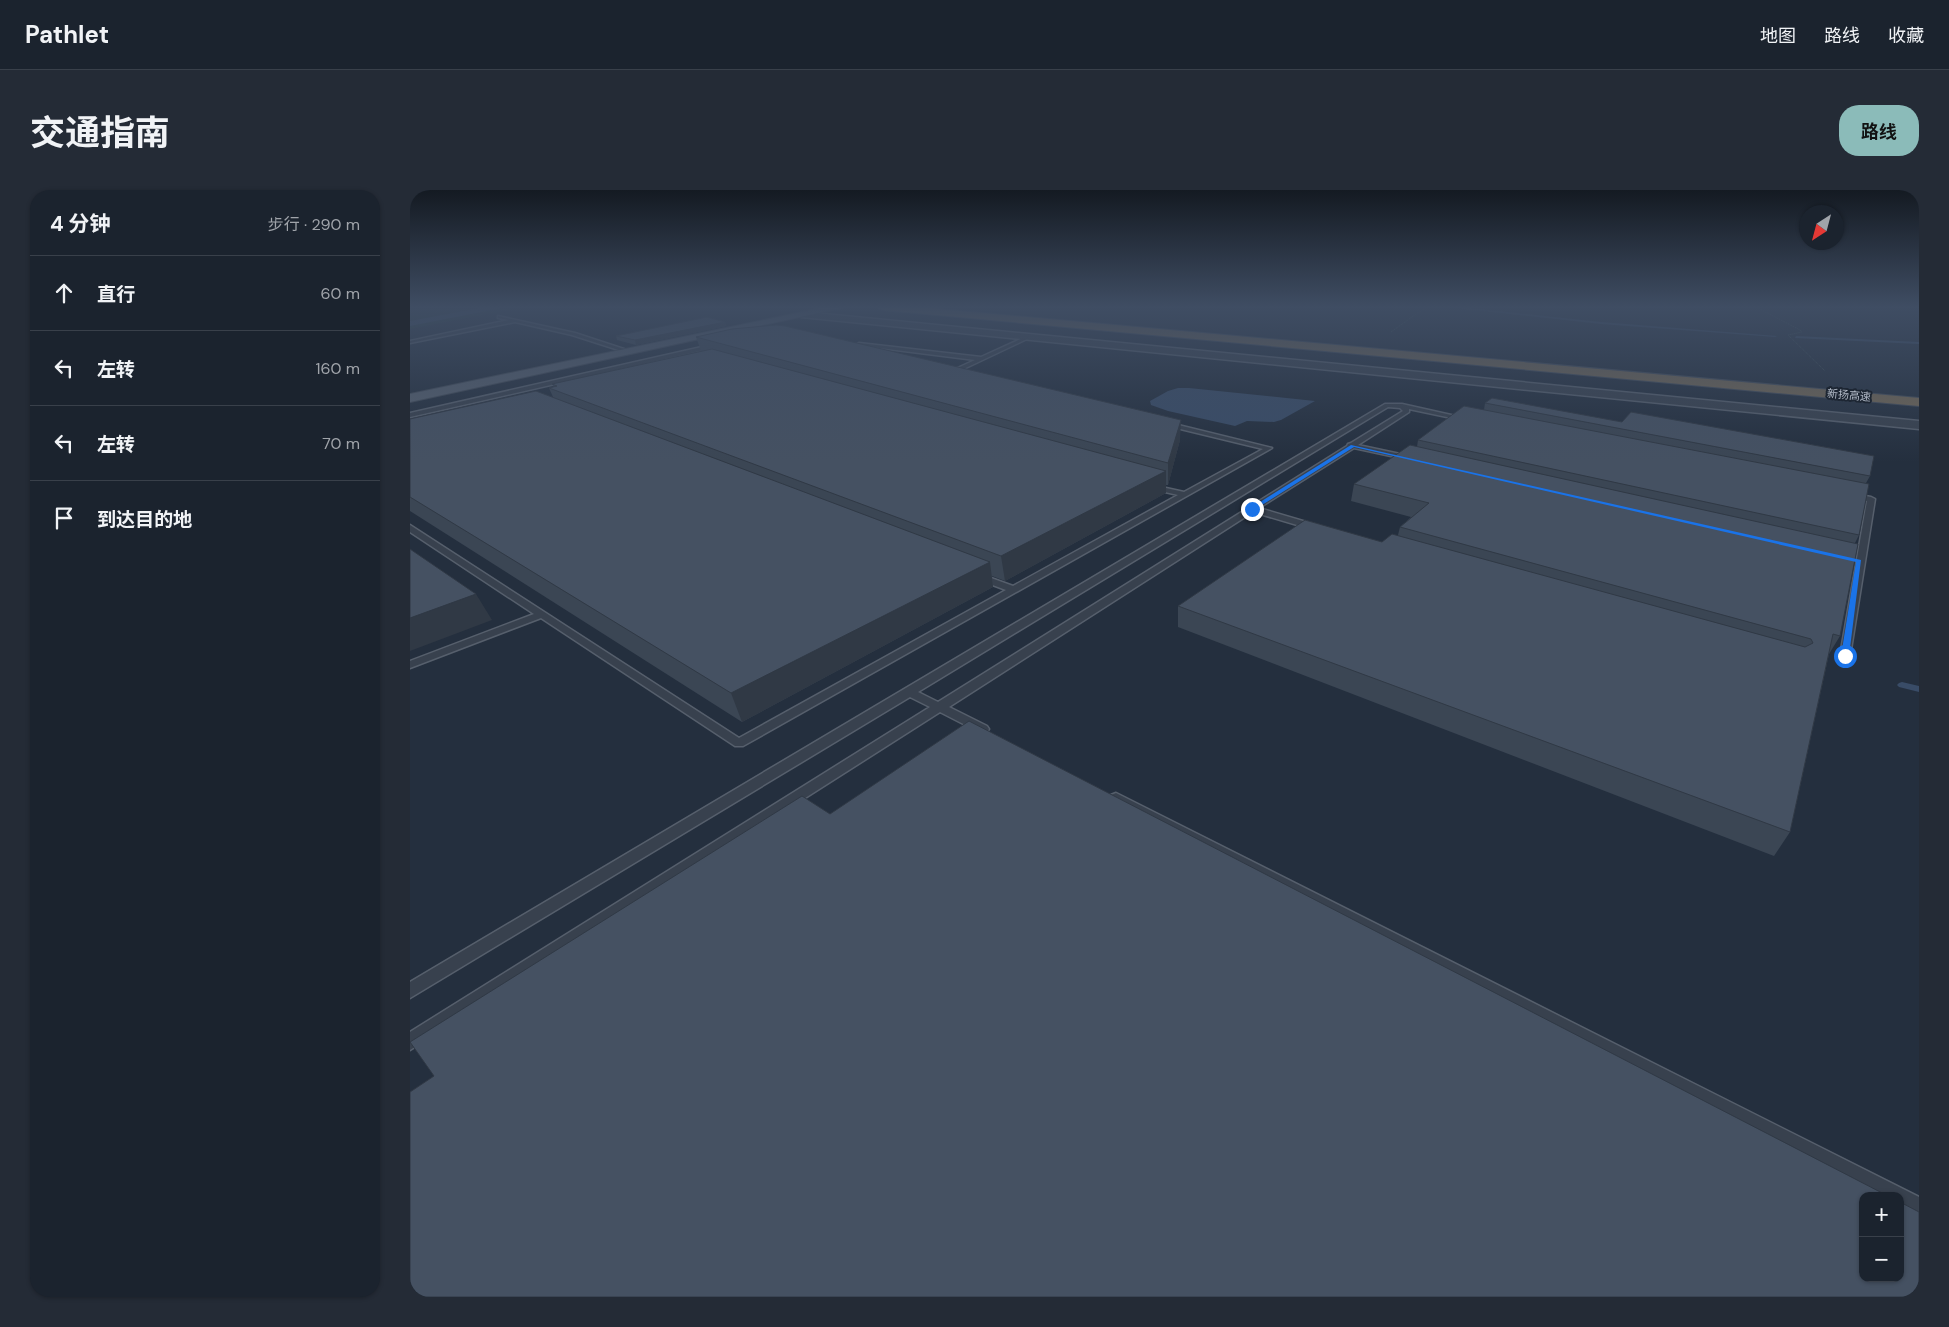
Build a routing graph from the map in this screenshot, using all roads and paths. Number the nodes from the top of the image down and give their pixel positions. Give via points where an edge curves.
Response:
1 (598, 359) edge
2 (657, 359) edge
3 (980, 359) edge
4 (983, 359) joint
5 (1240, 359) edge
6 (1446, 359) edge
7 (1534, 359) edge
8 (972, 377) edge
9 (510, 392) junction
10 (1919, 393) edge
11 (410, 398) edge
12 (528, 399) edge
13 (1919, 402) edge
14 (1402, 406) junction
15 (410, 415) edge
16 (1470, 420) edge
17 (1154, 421) edge
18 (1919, 425) edge
19 (1328, 440) junction
20 (1353, 446) junction
21 (1421, 461) edge
22 (1146, 484) edge
23 (1842, 493) edge
24 (1185, 495) junction
25 (1252, 509) junction
26 (410, 528) edge
27 (1328, 531) edge
28 (1850, 559) edge
29 (1859, 561) junction
30 (968, 572) edge
31 (1014, 590) junction
32 (542, 614) junction
33 (1845, 656) dead end
34 (410, 665) edge
35 (909, 692) junction
36 (939, 707) junction
37 (1001, 739) edge
38 (1099, 788) edge
39 (410, 991) edge
40 (410, 1042) edge
41 (1888, 1192) edge
42 (1904, 1200) edge
43 (1919, 1208) edge

1 - 11 main road
2 - 9 lane
3 - 4 lane
4 - 8 lane via 949,371
5 - 18 street
6 - 13 highway, 新扬高速
7 - 10 highway, 新扬高速
9 - 12 lane
9 - 15 lane
14 - 16 lane
14 - 19 lane via 1387,405
14 - 20 lane via 1407,411
17 - 24 lane via 1269,448
19 - 20 lane
19 - 35 lane
20 - 21 lane
20 - 25 lane
22 - 24 lane
23 - 29 lane via 1871,498
24 - 31 lane
25 - 27 lane
25 - 36 lane
26 - 32 lane
28 - 29 lane
29 - 33 lane
30 - 31 lane
31 - 32 lane via 739,743
32 - 34 lane
35 - 36 lane
35 - 39 lane
36 - 37 lane
36 - 40 lane
38 - 41 lane
42 - 43 lane

